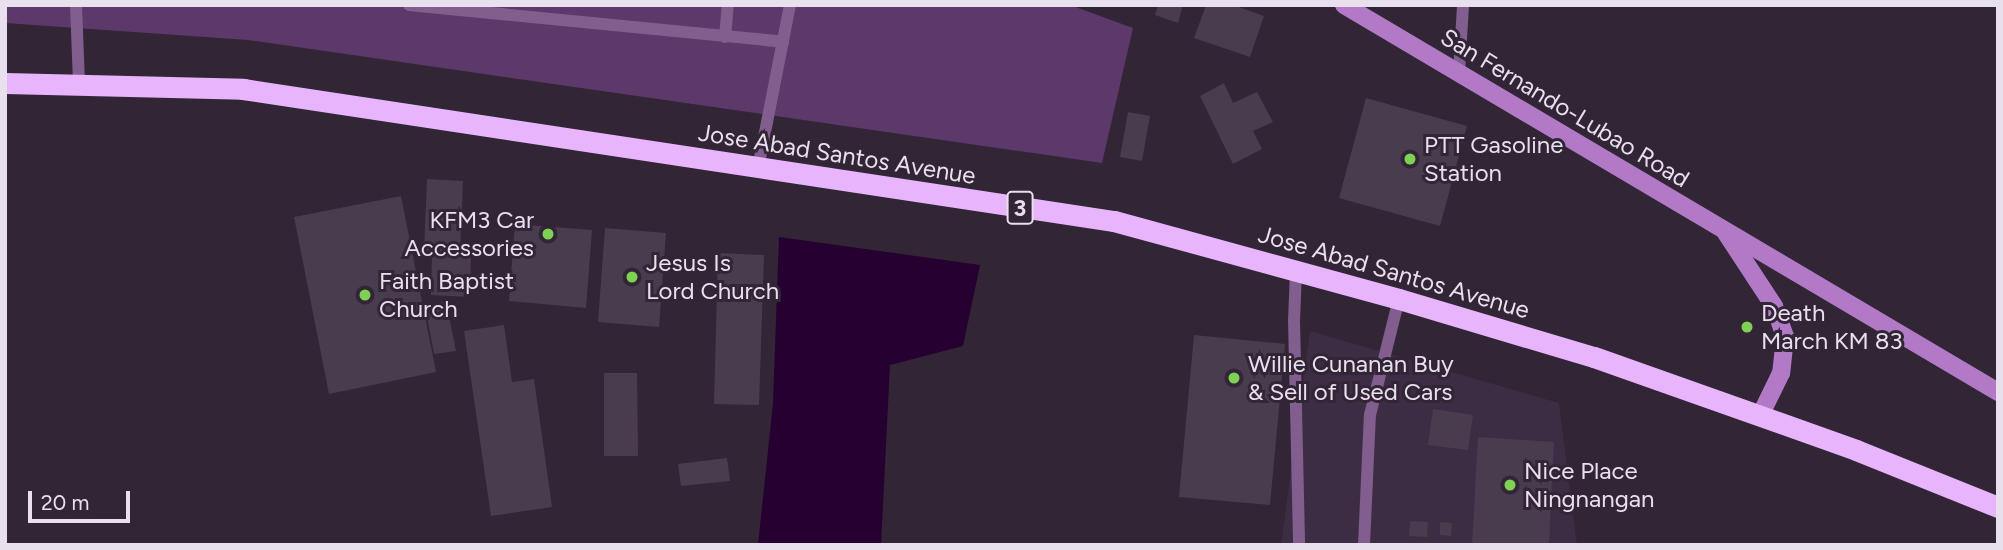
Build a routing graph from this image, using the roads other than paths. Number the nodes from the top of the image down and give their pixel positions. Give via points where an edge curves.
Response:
1 (76, 5) edge
2 (409, 5) edge
3 (728, 5) edge
4 (790, 5) edge
5 (1344, 5) edge
6 (1463, 5) edge
7 (453, 7) edge
8 (725, 37) junction
9 (783, 43) junction
10 (1459, 73) junction
11 (5, 83) edge
12 (79, 84) junction
13 (758, 168) junction
14 (1724, 230) junction
15 (1296, 271) junction
16 (1399, 299) junction
17 (1998, 392) edge
18 (1760, 416) junction
19 (1998, 507) edge
20 (1299, 545) edge
21 (1364, 545) edge

1 - 12 lane
2 - 7 lane
3 - 8 lane
4 - 9 lane
5 - 10 main road, San Fernando-Lubao Road
6 - 10 lane
7 - 8 lane
8 - 9 lane
9 - 13 lane
10 - 14 main road, San Fernando-Lubao Road
11 - 12 highway, Jose Abad Santos Avenue / 3
12 - 13 highway, Jose Abad Santos Avenue / 3 via 243,89
13 - 15 highway, Jose Abad Santos Avenue / 3 via 1114,222
14 - 17 main road, San Fernando-Lubao Road
14 - 18 main road, San Fernando-Lubao Road via 1774,306 1785,337 1781,373
15 - 16 highway, Jose Abad Santos Avenue / 3
15 - 20 lane
16 - 18 highway, Jose Abad Santos Avenue / 3 via 1594,358
16 - 21 lane via 1370,415
18 - 19 highway, Jose Abad Santos Avenue / 3

